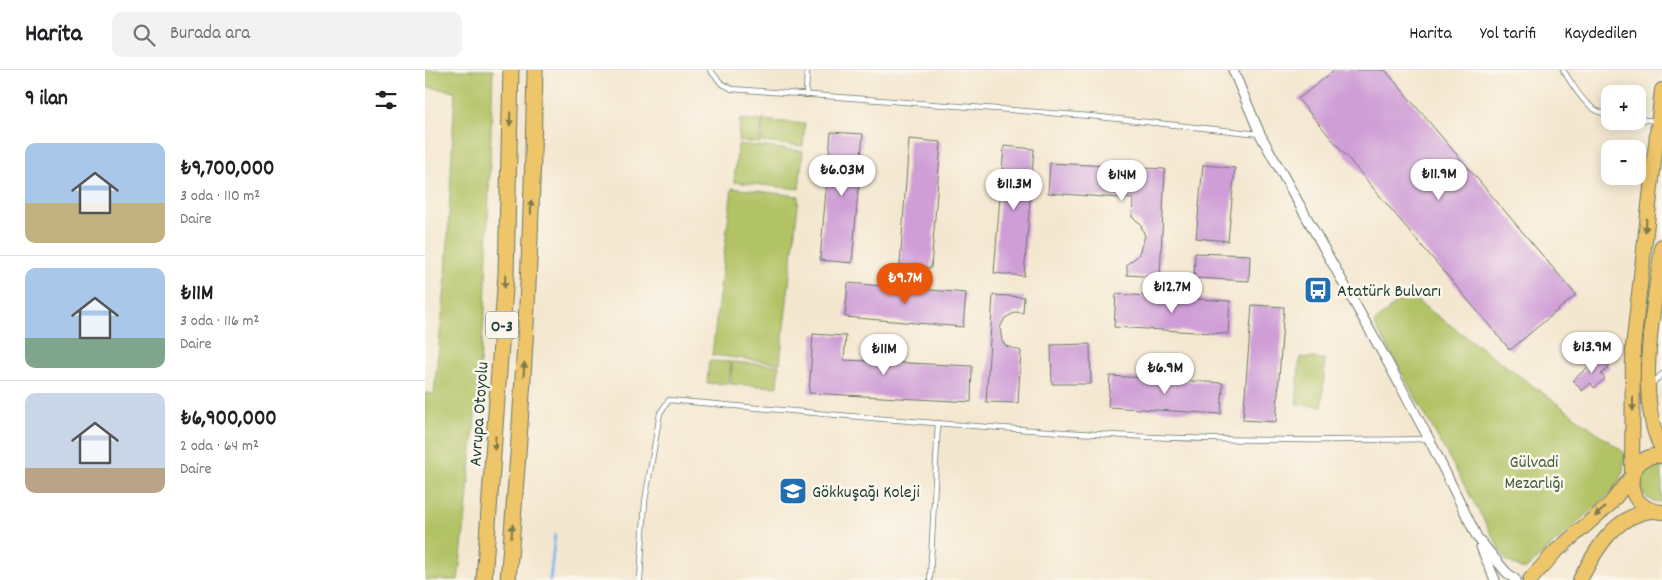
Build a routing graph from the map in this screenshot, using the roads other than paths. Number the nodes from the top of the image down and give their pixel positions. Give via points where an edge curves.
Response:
1 (511, 70) edge
2 (535, 70) edge
3 (710, 70) edge
4 (807, 70) edge
5 (1233, 70) edge
6 (1563, 70) edge
7 (1662, 90) edge
8 (806, 95) junction
9 (1601, 114) edge
10 (1646, 120) edge
11 (1658, 121) junction
12 (1260, 134) junction
13 (1662, 246) edge
14 (1662, 374) edge
15 (1647, 388) junction
16 (938, 423) junction
17 (1429, 440) junction
18 (1662, 449) edge
19 (1662, 456) edge
20 (1632, 476) junction
21 (1657, 511) edge
22 (1662, 524) edge
23 (1477, 537) junction
24 (484, 580) edge
25 (508, 580) edge
26 (640, 580) edge
27 (930, 580) edge
28 (1495, 580) edge
29 (1516, 580) edge
30 (1530, 580) edge
31 (1580, 580) edge

1 -> 24 highway, Avrupa Otoyolu / O-3 via 506,274
25 -> 2 highway, O-3 via 531,246
3 - 8 lane via 721,83 733,89
4 - 8 lane
5 - 12 street
6 - 9 lane via 1586,104
7 - 11 main road
8 - 12 lane via 1090,116
10 - 11 lane
11 -> 20 main road via 1633,347
12 - 17 street
13 - 15 main road
14 - 15 lane
15 - 18 main road via 1649,413
16 - 17 lane via 1113,436
16 - 26 lane via 669,400 660,413 645,501
16 - 27 lane
17 - 23 street
19 - 20 main road via 1649,457 1641,462
20 - 21 main road via 1631,485 1637,501
20 -> 30 main road via 1610,504 1554,553
21 - 22 main road
21 - 31 main road via 1638,513 1618,525 1597,550
23 - 28 street
23 - 29 street

